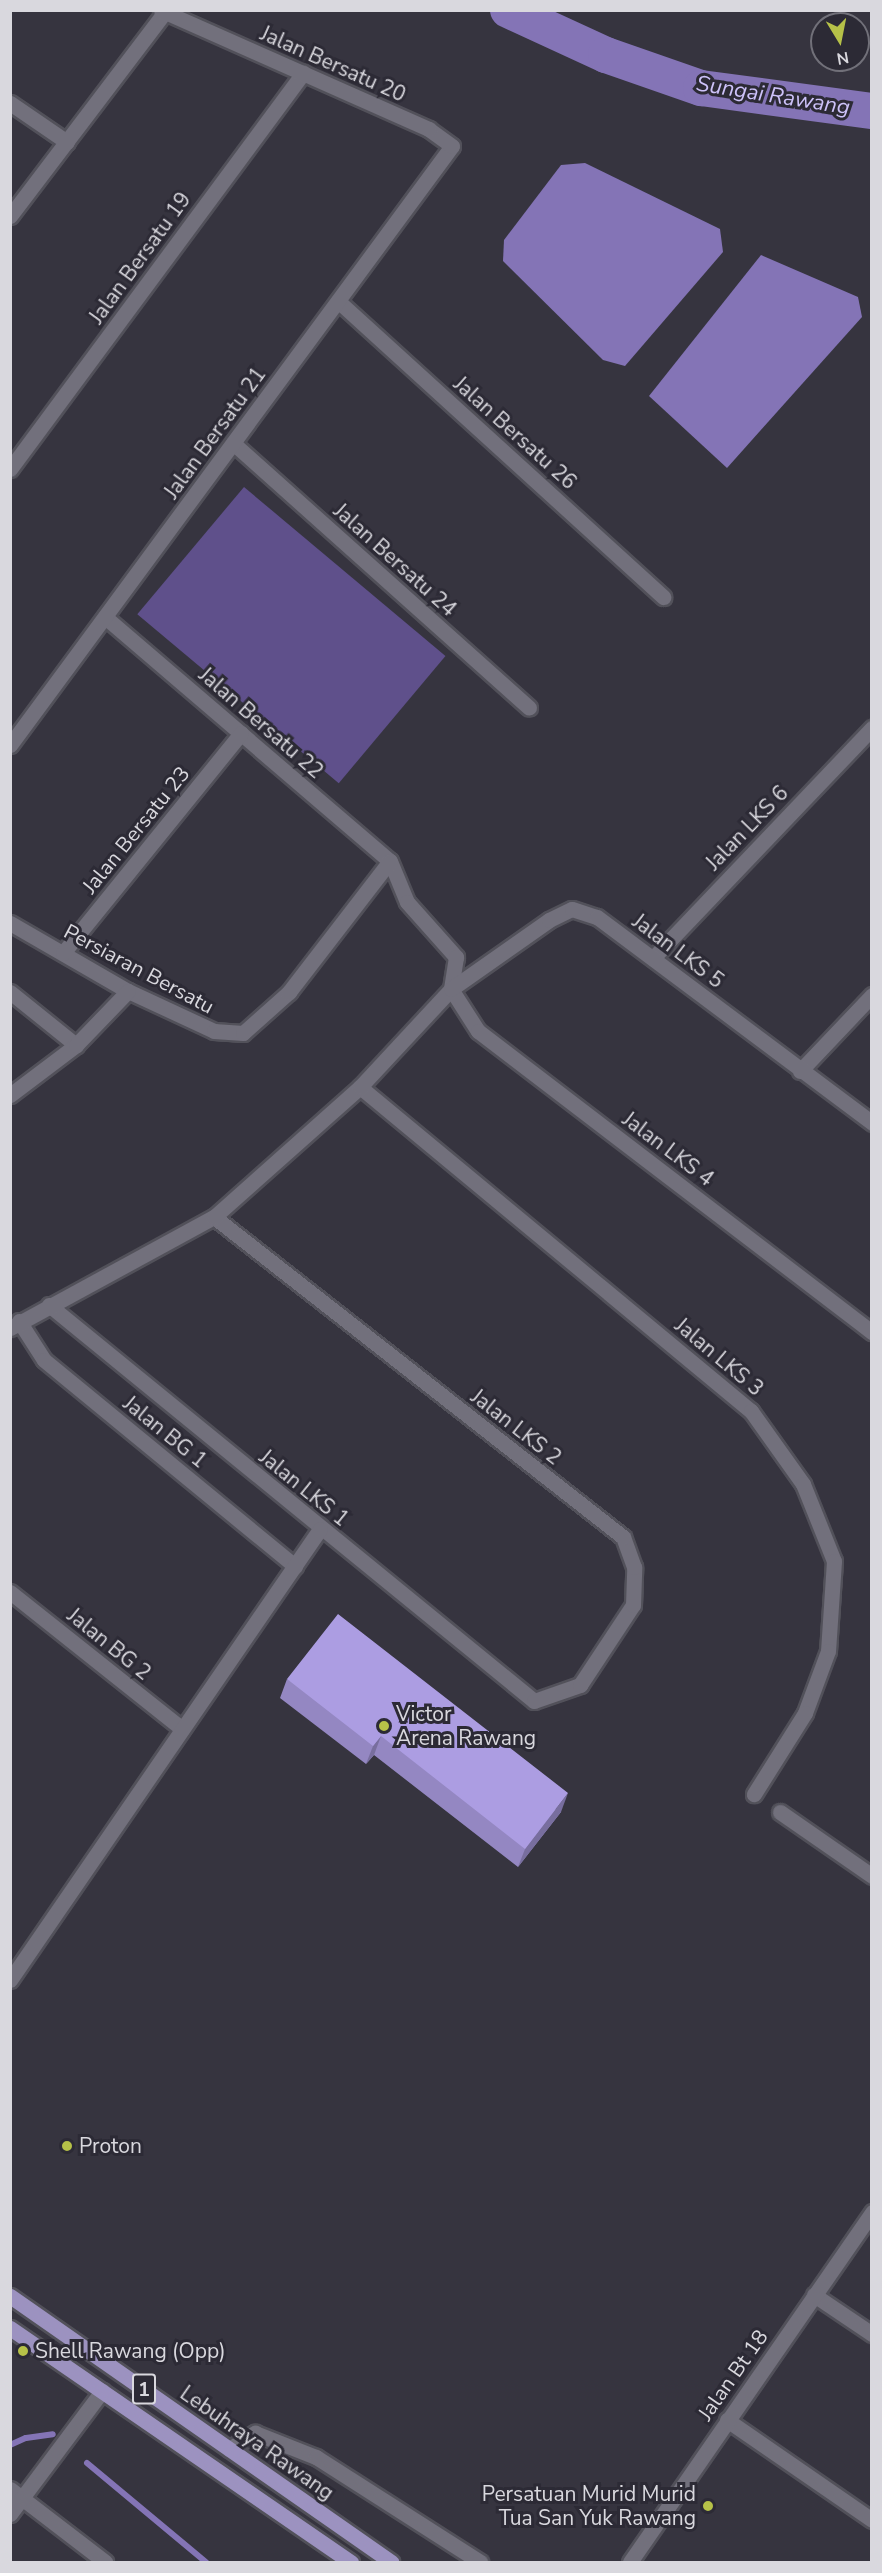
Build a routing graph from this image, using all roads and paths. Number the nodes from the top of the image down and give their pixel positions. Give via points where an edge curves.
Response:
1 (162, 12) edge
2 (303, 73) junction
3 (10, 103) edge
4 (67, 142) junction
5 (452, 146) joint
6 (10, 216) edge
7 (338, 301) junction
8 (233, 443) junction
9 (10, 469) edge
10 (663, 597) dead end
11 (105, 617) junction
12 (530, 708) dead end
13 (872, 728) edge
14 (241, 733) junction
15 (10, 745) edge
16 (390, 861) junction
17 (10, 923) edge
18 (63, 953) junction
19 (653, 958) junction
20 (451, 989) junction
21 (128, 991) junction
22 (10, 992) edge
23 (872, 995) edge
24 (76, 1045) junction
25 (800, 1071) junction
26 (360, 1087) junction
27 (10, 1095) edge
28 (872, 1123) edge
29 (214, 1217) junction
30 (49, 1305) junction
31 (15, 1325) edge
32 (872, 1332) edge
33 (320, 1529) junction
34 (295, 1566) junction
35 (10, 1592) edge
36 (534, 1701) joint
37 (182, 1729) junction
38 (754, 1794) dead end
39 (780, 1812) dead end
40 (872, 1876) edge
41 (10, 1980) edge
42 (872, 2212) edge
43 (814, 2295) junction
44 (10, 2296) edge
45 (10, 2328) edge
46 (872, 2334) edge
47 (102, 2391) junction
48 (727, 2420) junction
49 (229, 2449) junction
50 (10, 2488) edge
51 (24, 2498) junction
52 (10, 2514) edge
53 (872, 2520) edge
54 (105, 2562) edge
55 (351, 2562) edge
56 (391, 2562) edge
57 (480, 2562) edge
58 (630, 2562) edge

1 - 2 street, Jalan Bersatu 20
1 - 4 street
2 - 5 street, Jalan Bersatu 20 via 429,129
2 - 9 street, Jalan Bersatu 19
3 - 4 street
4 - 6 street
5 - 7 street, Jalan Bersatu 21
7 - 8 street, Jalan Bersatu 21
7 - 10 street, Jalan Bersatu 26
8 - 11 street, Jalan Bersatu 21
8 - 12 street, Jalan Bersatu 24
11 - 14 street, Jalan Bersatu 22
11 - 15 street, Jalan Bersatu 21
13 - 19 street, Jalan LKS 6
14 - 16 street, Jalan Bersatu 22
14 - 18 street, Jalan Bersatu 23
16 - 20 street via 407,902 456,957
16 - 21 street, Persiaran Bersatu via 289,992 243,1033 214,1031
17 - 18 street, Persiaran Bersatu
18 - 21 street, Persiaran Bersatu
19 - 20 street, Jalan LKS 5 via 597,916 572,909 549,920
19 - 25 street, Jalan LKS 5
20 - 26 street, Jalan LKS 5
20 - 32 street, Jalan LKS 4 via 477,1030
21 - 24 street
22 - 24 street
23 - 25 street
24 - 27 street
25 - 28 street, Jalan LKS 5
26 - 29 street, Jalan LKS 5
26 - 38 street, Jalan LKS 3 via 752,1411 802,1484 834,1561 828,1652 806,1713
29 - 30 street, Jalan LKS 5
29 - 36 street, Jalan LKS 2 via 623,1537 634,1567 633,1605 580,1685
30 - 31 street, Jalan LKS 5
30 - 33 street, Jalan LKS 1
31 - 34 street, Jalan BG 1 via 44,1360
33 - 34 street
33 - 36 street, Jalan LKS 1
34 - 37 street
35 - 37 street, Jalan BG 2
37 - 41 street
39 - 40 street
42 - 43 street, Jalan Bt 18
43 - 46 street
43 - 48 street, Jalan Bt 18
44 - 49 main road, Lebuhraya Rawang / 1
45 - 47 main road, 1
47 - 51 street
47 - 55 main road, 1
48 - 53 street
48 - 58 street, Jalan Bt 18
49 - 56 main road, Lebuhraya Rawang / 1
49 - 57 street via 255,2433 316,2457
50 - 51 street
51 - 52 street
51 - 54 street

